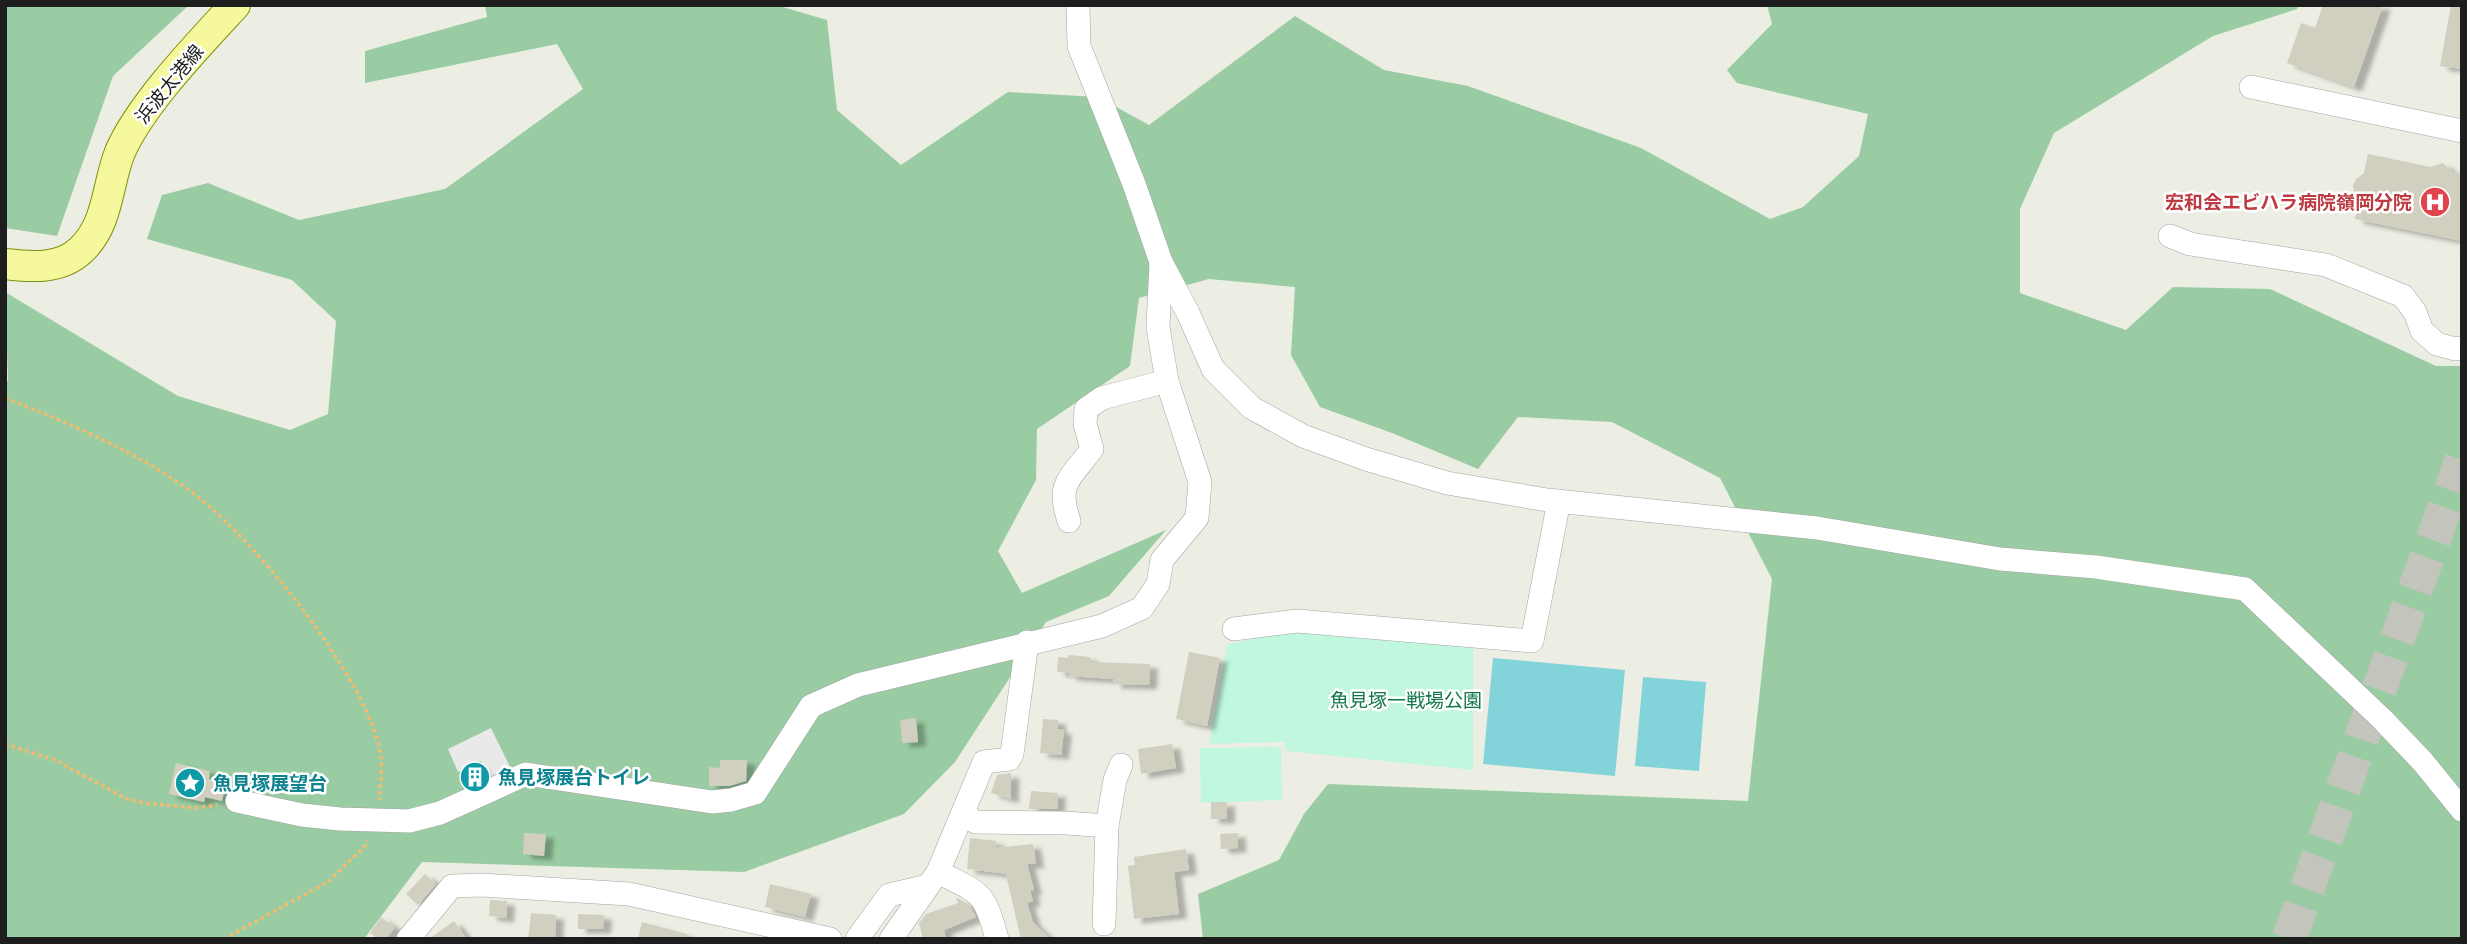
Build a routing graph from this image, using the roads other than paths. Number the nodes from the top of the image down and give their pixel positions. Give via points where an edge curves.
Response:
1 (235, 5) edge
2 (1078, 5) edge
3 (2251, 87) dead end
4 (2462, 131) edge
5 (2170, 236) dead end
6 (1161, 262) junction
7 (5, 264) edge
8 (2462, 348) edge
9 (1167, 381) junction
10 (1559, 501) junction
11 (1069, 521) dead end
12 (1234, 629) dead end
13 (1027, 642) junction
14 (1121, 765) dead end
15 (237, 801) road end
16 (2462, 810) edge
17 (962, 815) junction
18 (1107, 826) junction
19 (933, 879) junction
20 (1104, 924) dead end
21 (408, 939) edge
22 (830, 939) edge
23 (857, 939) edge
24 (891, 939) edge
25 (997, 939) edge

1 - 7 main road, 浜波太港線 via 134,127 120,152 104,214 81,250 46,267
2 - 6 street via 1079,46
3 - 4 street
5 - 8 street via 2190,244 2326,265 2403,296 2422,331 2437,344
6 - 9 street via 1158,327
6 - 10 street via 1213,369 1252,408 1303,436 1366,459 1447,483
9 - 11 street via 1102,398 1086,409 1091,449 1063,488
9 - 13 street via 1200,482 1197,517 1162,560 1158,584 1142,608 1102,626
10 - 12 street via 1532,641 1297,621
10 - 16 street via 1817,528 2000,559 2096,567 2245,589 2382,719
13 - 15 street via 858,685 811,706 755,793 731,800 712,802 526,775 440,813 409,821 302,815
13 - 17 street via 1012,754 1009,759 984,762
14 - 18 street
17 - 18 street via 976,822
17 - 19 street
18 - 20 street
19 - 23 street via 889,895
19 - 24 street
19 - 25 street via 979,892 989,908
21 - 22 street via 452,886 629,894

